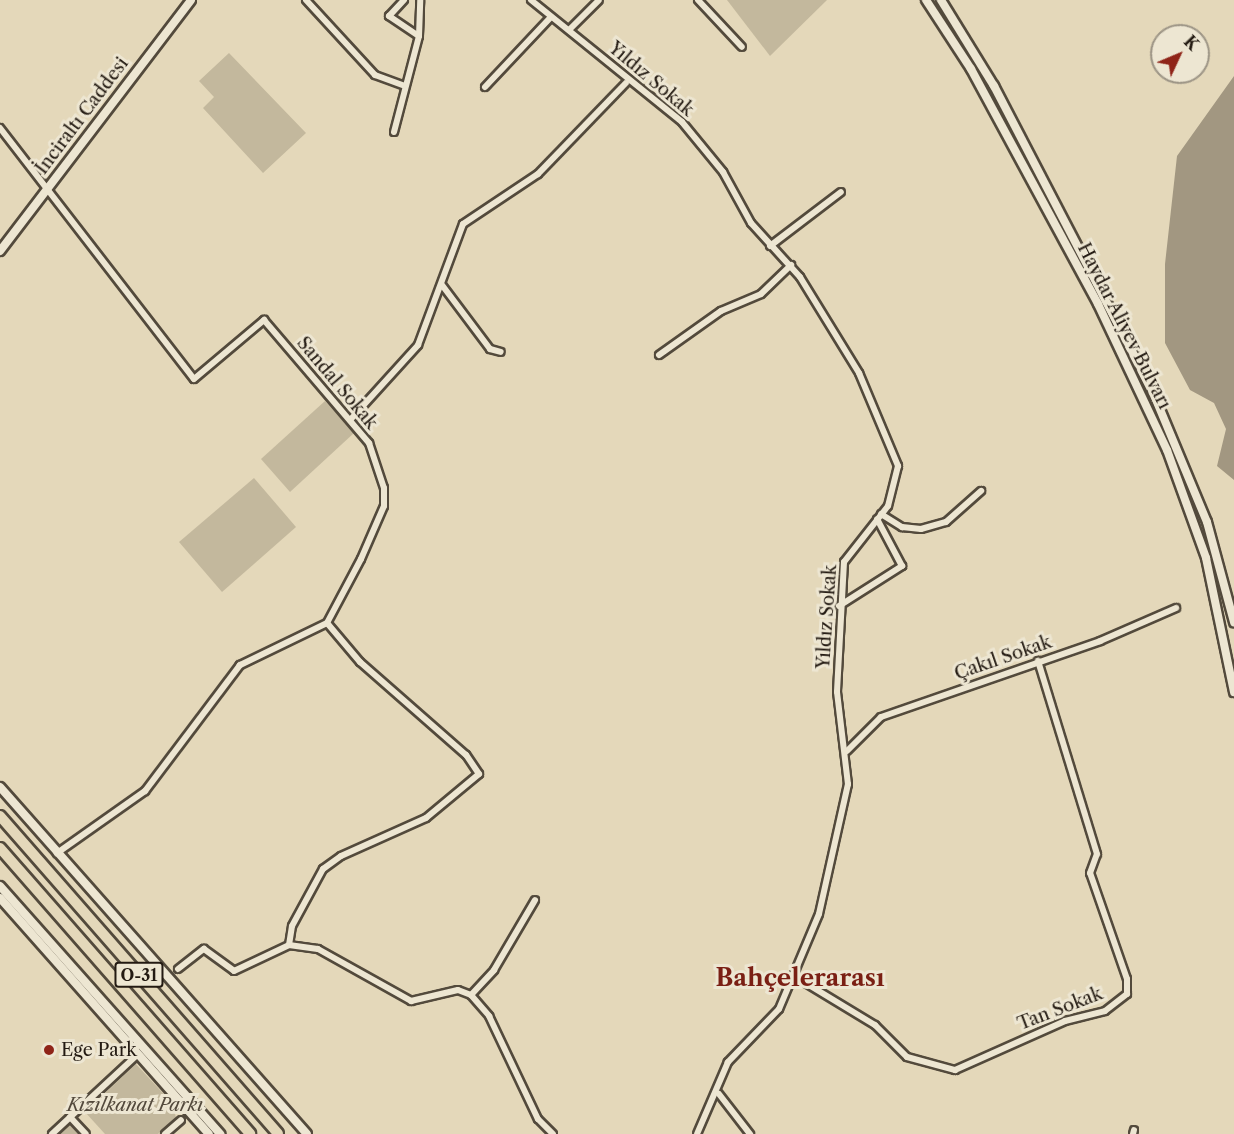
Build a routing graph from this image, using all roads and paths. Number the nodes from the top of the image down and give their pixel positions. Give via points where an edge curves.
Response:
1 (191, 0) edge
2 (306, 0) edge
3 (420, 0) edge
4 (531, 0) edge
5 (599, 0) edge
6 (698, 0) edge
7 (926, 0) edge
8 (941, 0) edge
9 (399, 2) edge
10 (551, 17) junction
11 (568, 30) junction
12 (419, 36) junction
13 (742, 47) dead end
14 (626, 82) junction
15 (405, 86) junction
16 (485, 87) dead end
17 (0, 128) edge
18 (394, 132) dead end
19 (49, 188) junction
20 (842, 192) dead end
21 (770, 246) junction
22 (0, 250) edge
23 (791, 265) junction
24 (441, 285) junction
25 (501, 352) dead end
26 (659, 355) dead end
27 (351, 419) junction
28 (981, 491) dead end
29 (879, 516) junction
30 (839, 606) junction
31 (1176, 608) dead end
32 (1234, 622) edge
33 (327, 623) junction
34 (1038, 661) junction
35 (1234, 692) edge
36 (847, 751) junction
37 (0, 787) edge
38 (0, 816) edge
39 (0, 848) edge
40 (57, 853) junction
41 (0, 886) edge
42 (0, 898) edge
43 (535, 900) dead end
44 (289, 945) junction
45 (178, 969) dead end
46 (794, 976) junction
47 (471, 995) junction
48 (138, 1054) junction
49 (719, 1094) junction
50 (70, 1117) junction
51 (181, 1119) dead end
52 (52, 1134) edge
53 (86, 1134) edge
54 (165, 1134) edge
55 (209, 1134) edge
56 (220, 1134) edge
57 (250, 1134) edge
58 (278, 1134) edge
59 (307, 1134) edge
60 (553, 1134) edge
61 (697, 1134) edge
62 (750, 1134) edge

1 - 19 main road, İnciraltı Caddesi
2 - 15 street via 375,75
3 - 12 street
4 - 10 street, Yıldız Sokak
5 - 11 street
6 - 13 street
7 - 35 main road, Haydar Aliyev Bulvarı via 971,69 1098,304 1162,440 1206,558
8 - 32 main road, Haydar Aliyev Bulvarı via 994,86 1152,390 1206,522
9 - 12 street via 389,16
10 - 11 street, Yıldız Sokak
10 - 16 street
11 - 14 street, Yıldız Sokak
12 - 15 street
14 - 21 street, Yıldız Sokak via 682,123 723,172
14 - 24 street via 538,174 463,224
15 - 18 street
17 - 19 street, Sandal Sokak
19 - 22 main road, İnciraltı Caddesi
19 - 27 street, Sandal Sokak via 194,379 264,320
20 - 21 street
21 - 23 street, Yıldız Sokak
23 - 26 street via 761,294 721,311
23 - 29 street, Yıldız Sokak via 859,372 894,450 896,486
24 - 25 street via 490,349
24 - 27 street via 418,345
27 - 33 street, Sandal Sokak via 380,462 384,506
28 - 29 street via 946,522 921,529 902,527
29 - 30 street, Yıldız Sokak via 844,561
29 - 30 street via 902,566
30 - 36 street, Yıldız Sokak via 837,692
31 - 34 street, Çakıl Sokak
33 - 40 street via 240,665 145,791
33 - 44 street via 360,662 466,756 479,774 426,818 341,856 323,869 292,926
34 - 36 street, Çakıl Sokak via 881,717
34 - 46 street, Tan Sokak via 1097,854 1090,873 1127,979 1127,994 1105,1011 1065,1021 955,1070 907,1057 875,1025
36 - 46 street, Yıldız Sokak via 848,784 825,890
37 - 40 main road
38 - 58 highway, O-31
39 - 57 highway, O-31
40 - 59 main road
41 - 56 main road
42 - 48 main road
43 - 47 street via 494,970
44 - 45 street via 234,971 204,950
44 - 47 street via 318,949 411,1001 458,990
46 - 49 street, Yıldız Sokak via 770,1023 728,1062
47 - 60 street via 489,1016 538,1119
48 - 50 street
48 - 55 main road
49 - 61 street, Yıldız Sokak
49 - 62 street
50 - 52 street
50 - 53 street
51 - 54 street

